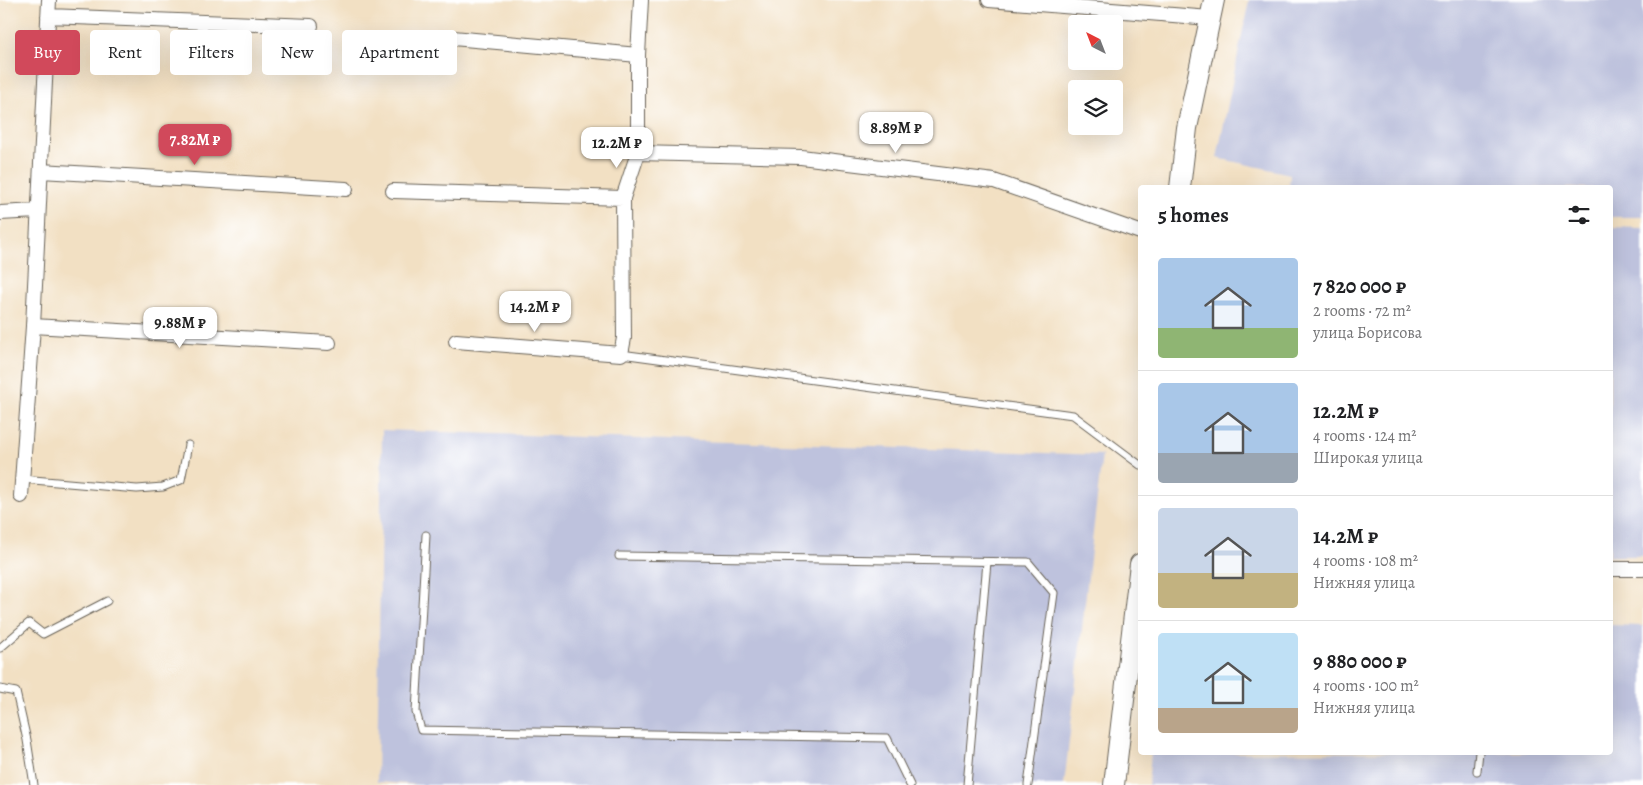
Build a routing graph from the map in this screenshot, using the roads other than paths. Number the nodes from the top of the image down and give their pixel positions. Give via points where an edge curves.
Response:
1 (49, 0) edge
2 (641, 0) edge
3 (989, 0) edge
4 (1212, 9) edge
5 (48, 16) junction
6 (310, 26) dead end
7 (457, 38) edge
8 (638, 55) junction
9 (638, 153) junction
10 (41, 171) junction
11 (1180, 185) edge
12 (346, 189) dead end
13 (393, 190) dead end
14 (623, 198) junction
15 (37, 211) junction
16 (0, 213) edge
17 (1138, 231) edge
18 (33, 326) junction
19 (456, 341) dead end
20 (329, 343) dead end
21 (620, 354) junction
22 (188, 445) dead end
23 (1138, 464) edge
24 (22, 479) junction
25 (21, 496) dead end
26 (426, 535) dead end
27 (619, 556) dead end
28 (987, 562) junction
29 (1613, 569) edge
30 (1643, 569) edge
31 (1138, 587) edge
32 (107, 601) dead end
33 (0, 648) edge
34 (0, 689) edge
35 (1478, 755) edge
36 (1477, 771) dead end
37 (34, 785) edge
38 (910, 785) edge
39 (968, 785) edge
40 (1028, 785) edge
41 (1114, 785) edge

1 - 5 street
2 - 8 street
3 - 4 street
4 - 11 main road via 1187,128
5 - 6 street
5 - 10 street
7 - 8 street
8 - 9 street
9 - 14 street
9 - 17 street via 801,157 994,181
10 - 12 street
10 - 15 street
13 - 14 street
14 - 21 street via 624,338
15 - 16 street
15 - 18 street
18 - 20 street
18 - 24 street
19 - 21 street
21 - 23 lane via 1073,415
22 - 24 lane via 181,480 163,487 137,489
24 - 25 street
26 - 38 lane via 416,712 421,730 887,738
27 - 28 lane
28 - 39 lane
28 - 40 lane via 1028,562 1054,593
29 - 30 street
31 - 41 main road
32 - 33 lane via 43,634 29,623
34 - 37 lane via 16,692 28,740
35 - 36 lane

